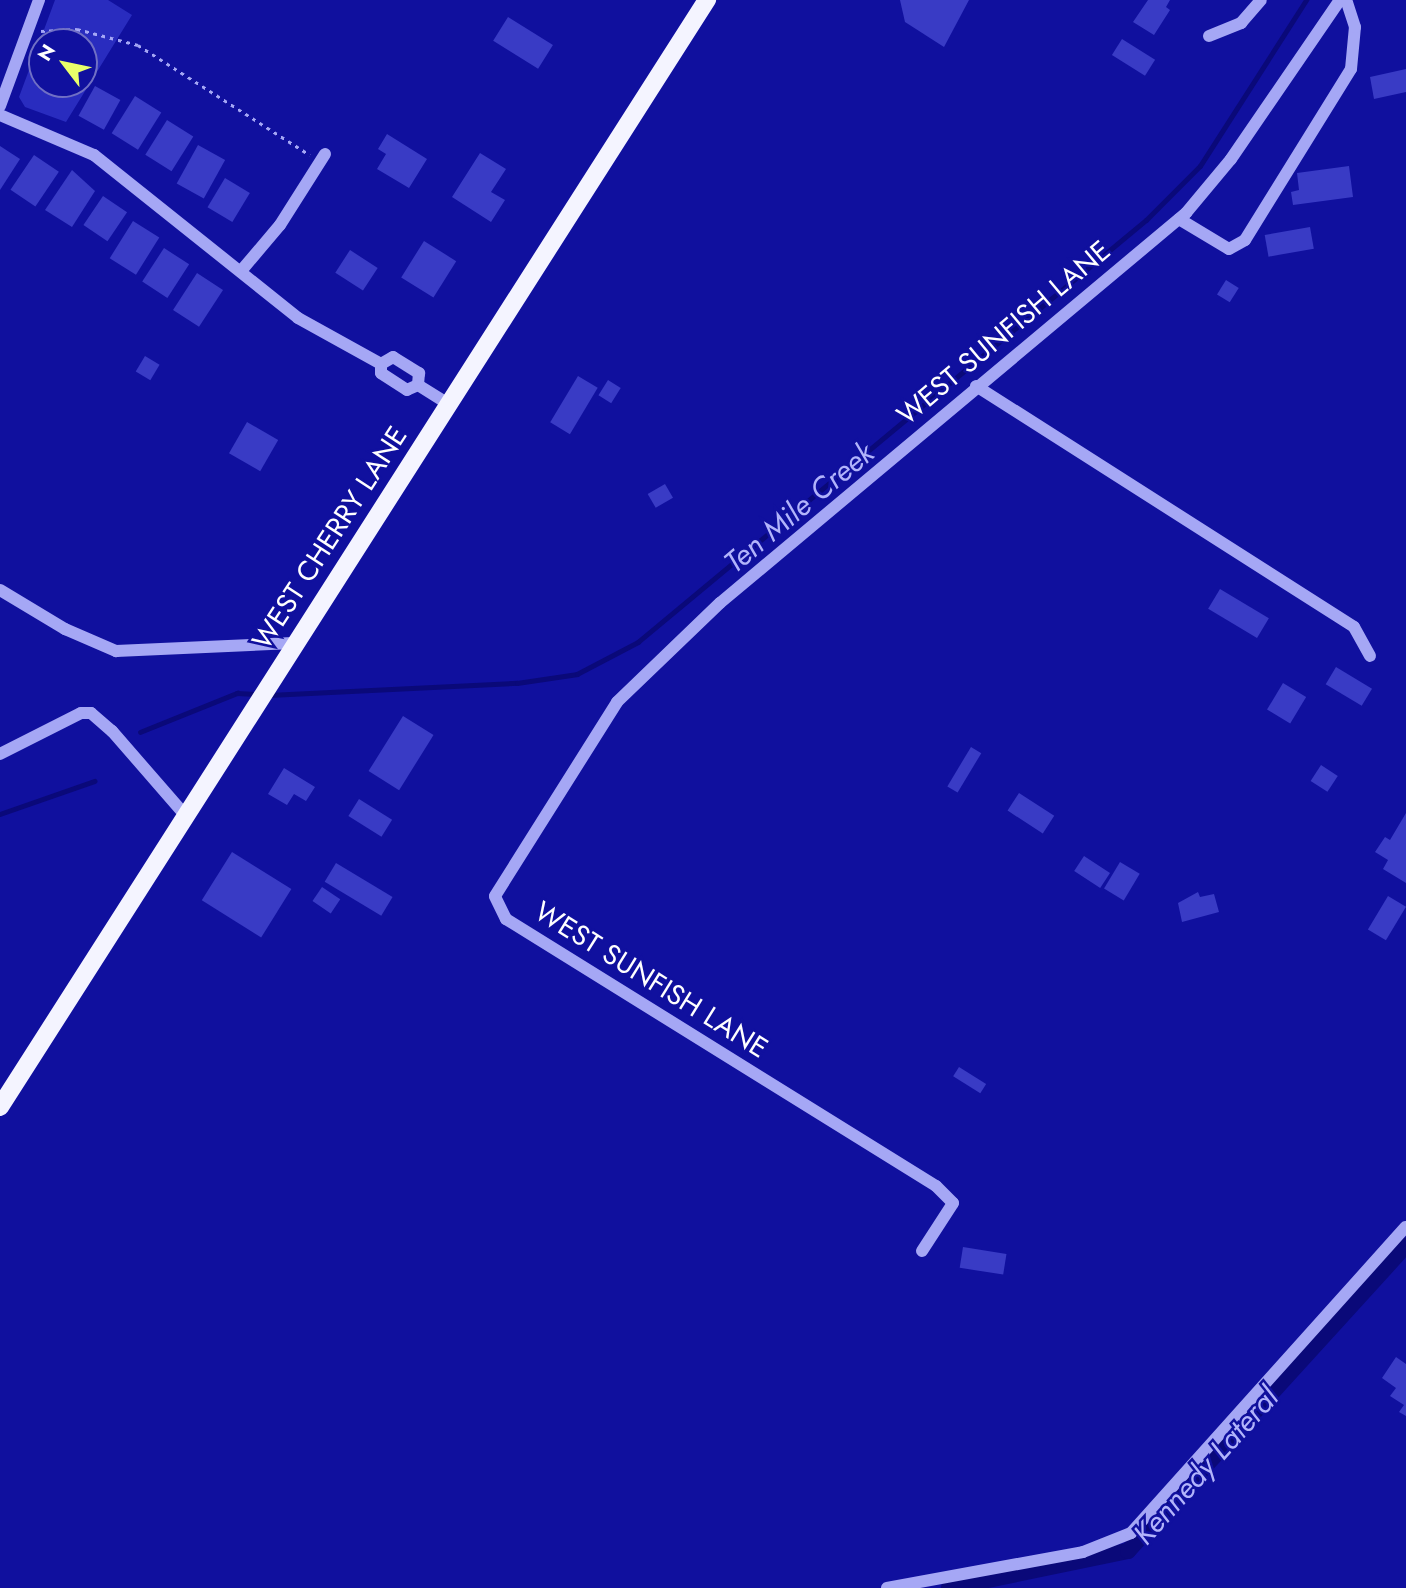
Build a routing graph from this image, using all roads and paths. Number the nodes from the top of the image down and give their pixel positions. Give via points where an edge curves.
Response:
1 (39, 0) edge
2 (707, 0) edge
3 (1261, 0) edge
4 (1340, 0) edge
5 (1346, 0) edge
6 (98, 35) edge
7 (1209, 36) dead end
8 (0, 106) edge
9 (0, 115) edge
10 (324, 154) dead end
11 (311, 156) dead end
12 (1179, 219) junction
13 (241, 271) junction
14 (382, 364) junction
15 (418, 385) junction
16 (976, 386) junction
17 (448, 404) junction
18 (0, 590) edge
19 (293, 643) junction
20 (1370, 656) dead end
21 (0, 754) edge
22 (185, 815) junction
23 (0, 1107) edge
24 (1406, 1227) edge
25 (922, 1251) dead end
26 (887, 1588) edge

1 - 8 street
2 - 17 main road, WEST CHERRY LANE
3 - 7 street via 1241,23
4 - 12 street, WEST SUNFISH LANE via 1231,159
5 - 12 street via 1355,27 1351,69 1245,240 1229,249
6 - 11 path via 138,45
9 - 13 street via 94,155
10 - 13 street via 280,225
12 - 16 street, WEST SUNFISH LANE
13 - 14 street via 298,318
14 - 15 street via 381,373 407,390
14 - 15 street via 393,357 419,373
15 - 17 street
16 - 20 street via 1354,627
16 - 25 street, WEST SUNFISH LANE via 720,604 617,702 495,896 506,919 936,1186 953,1203
17 - 19 main road, WEST CHERRY LANE
18 - 19 street via 65,629 116,650
19 - 22 main road, WEST CHERRY LANE
21 - 22 street via 52,732 81,713 91,713 112,730
22 - 23 main road, WEST CHERRY LANE
24 - 26 street via 1131,1533 1083,1552

